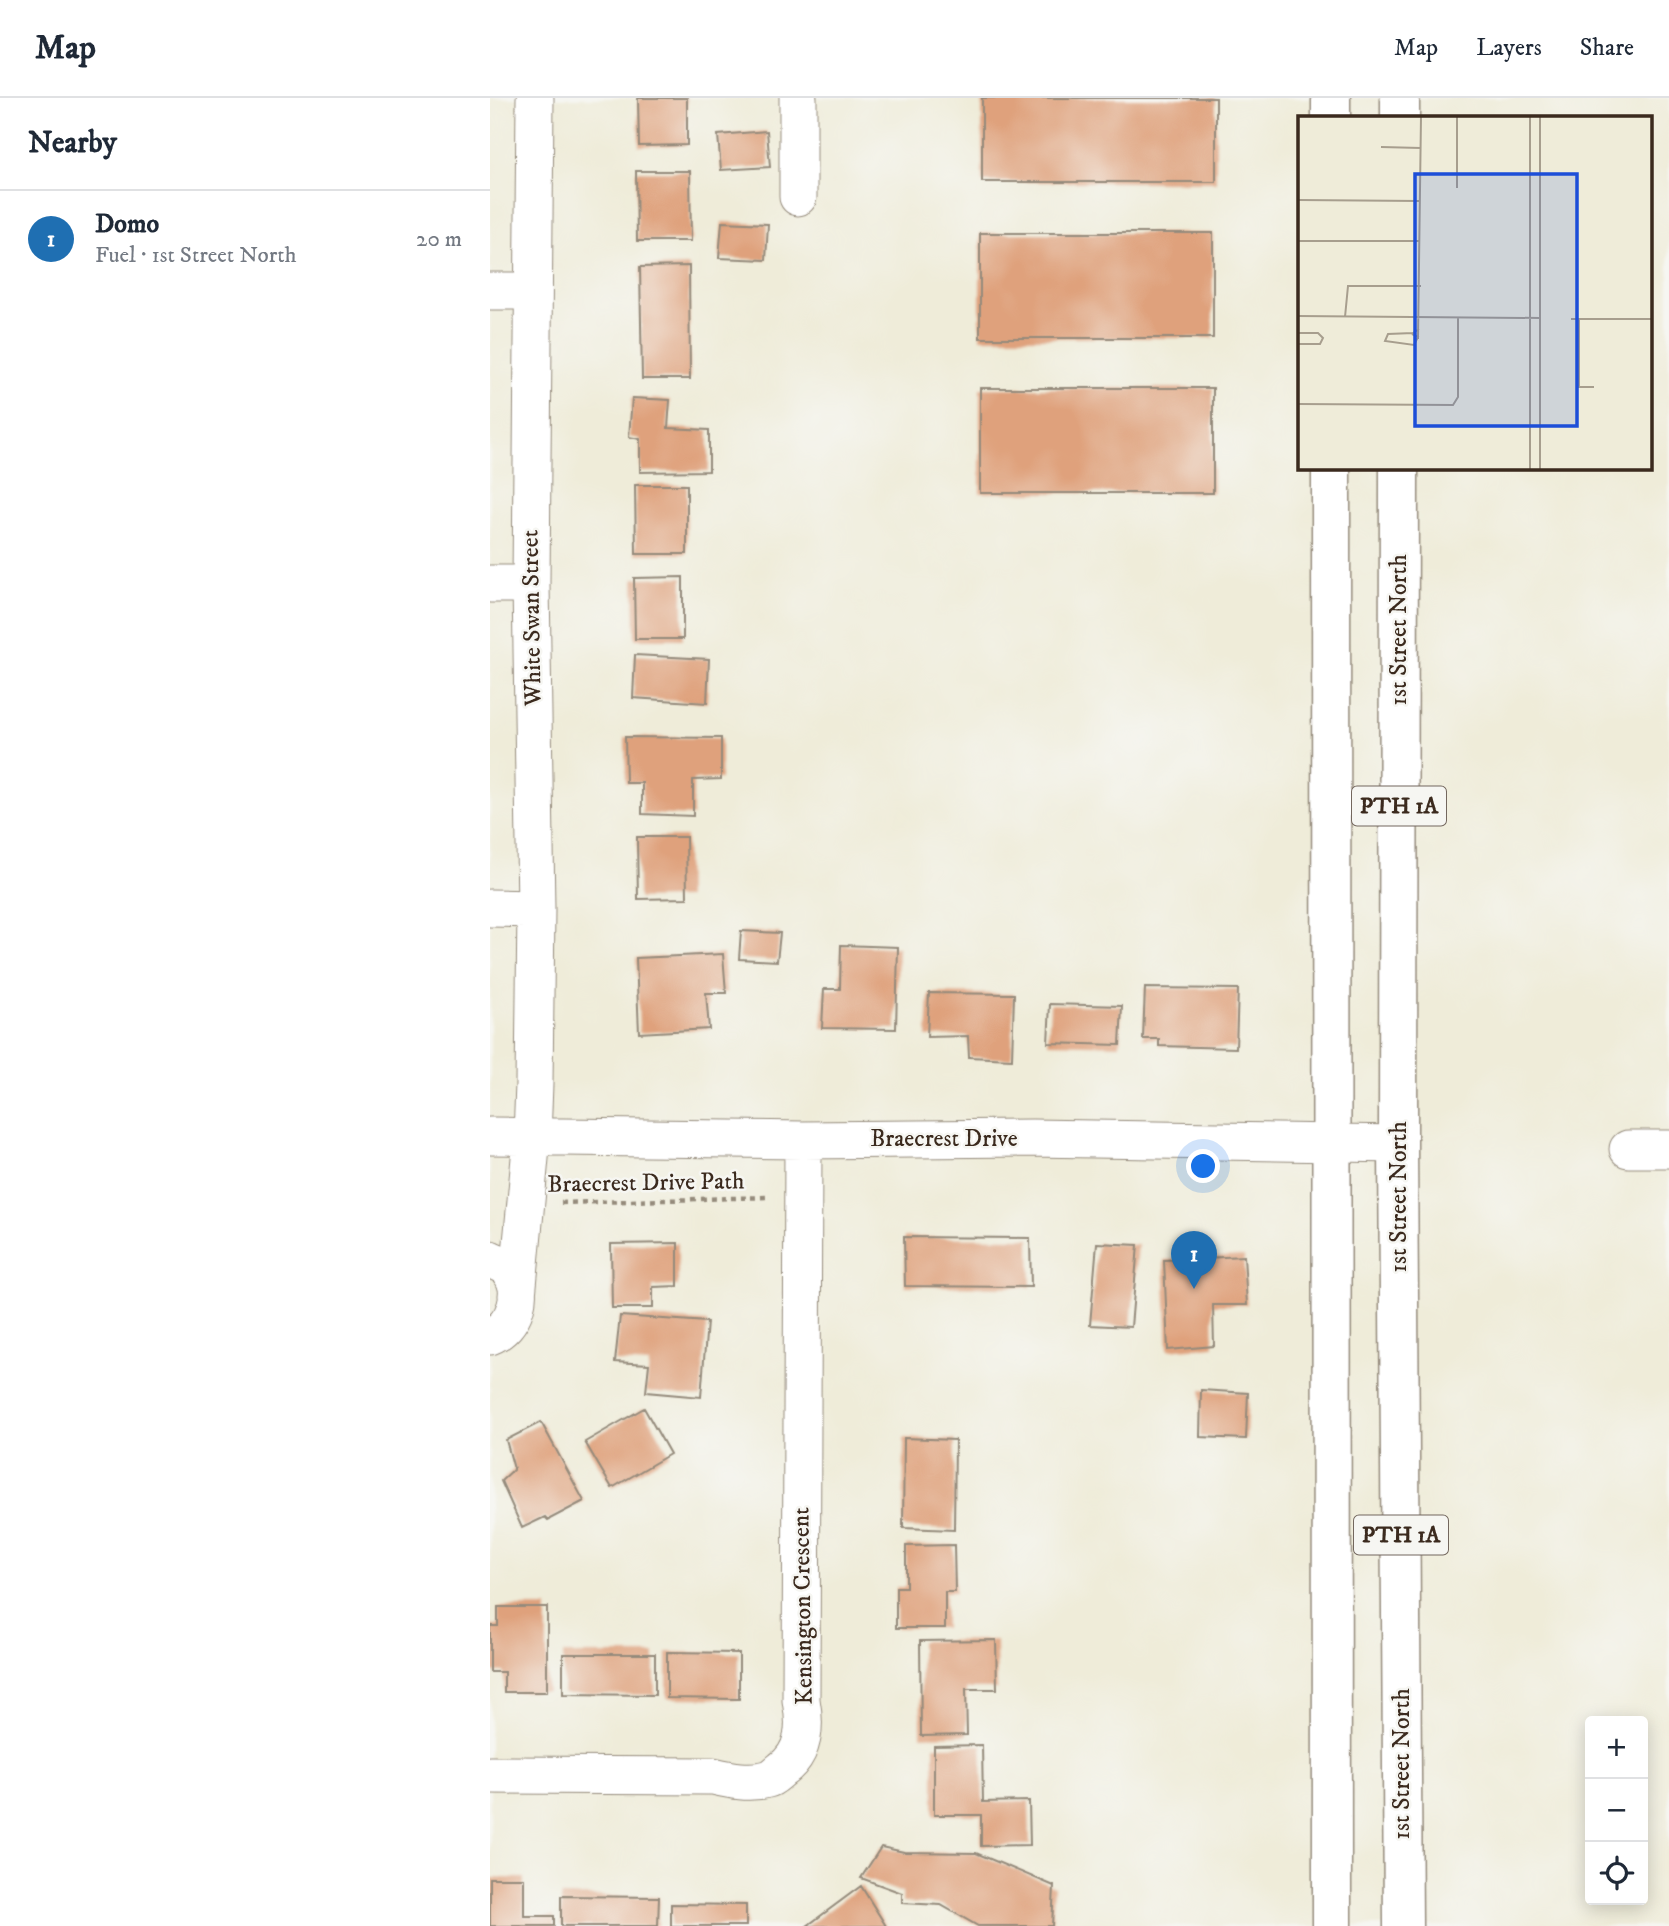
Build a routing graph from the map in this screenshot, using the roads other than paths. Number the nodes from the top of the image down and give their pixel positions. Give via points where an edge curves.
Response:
1 (535, 98) edge
2 (798, 98) edge
3 (1331, 98) edge
4 (1400, 98) edge
5 (1331, 116) edge
6 (1400, 116) edge
7 (798, 197) dead end
8 (490, 291) edge
9 (533, 291) junction
10 (1331, 469) edge
11 (1399, 469) edge
12 (490, 584) edge
13 (531, 584) junction
14 (490, 908) edge
15 (536, 909) junction
16 (490, 1136) edge
17 (532, 1137) junction
18 (803, 1140) junction
19 (1332, 1144) junction
20 (1398, 1144) junction
21 (1628, 1149) dead end
22 (1669, 1149) edge
23 (525, 1212) junction
24 (490, 1253) edge
25 (490, 1259) edge
26 (517, 1296) junction
27 (490, 1336) edge
28 (490, 1775) edge
29 (1332, 1926) edge
30 (1403, 1926) edge

1 - 9 street, White Swan Street
2 - 7 street
3 - 5 main road
4 - 6 main road
8 - 9 street
9 - 13 street, White Swan Street
10 - 19 main road, PTH 1A
11 - 20 main road, 1st Street North / PTH 1A
12 - 13 street
13 - 15 street, White Swan Street
14 - 15 street
15 - 17 street, White Swan Street
16 - 17 street, Braecrest Drive
17 - 18 street, Braecrest Drive
17 - 23 street, White Swan Street
18 - 19 street, Braecrest Drive via 1032,1138
18 - 28 street, Kensington Crescent via 802,1744 790,1764 770,1779
19 - 20 street, Braecrest Drive
19 - 29 main road, PTH 1A
20 - 30 main road, 1st Street North / PTH 1A
21 - 22 street
23 - 24 street via 522,1228 511,1242
23 - 26 street, White Swan Street
25 - 26 street via 509,1270
26 - 27 street, White Swan Street via 509,1322

